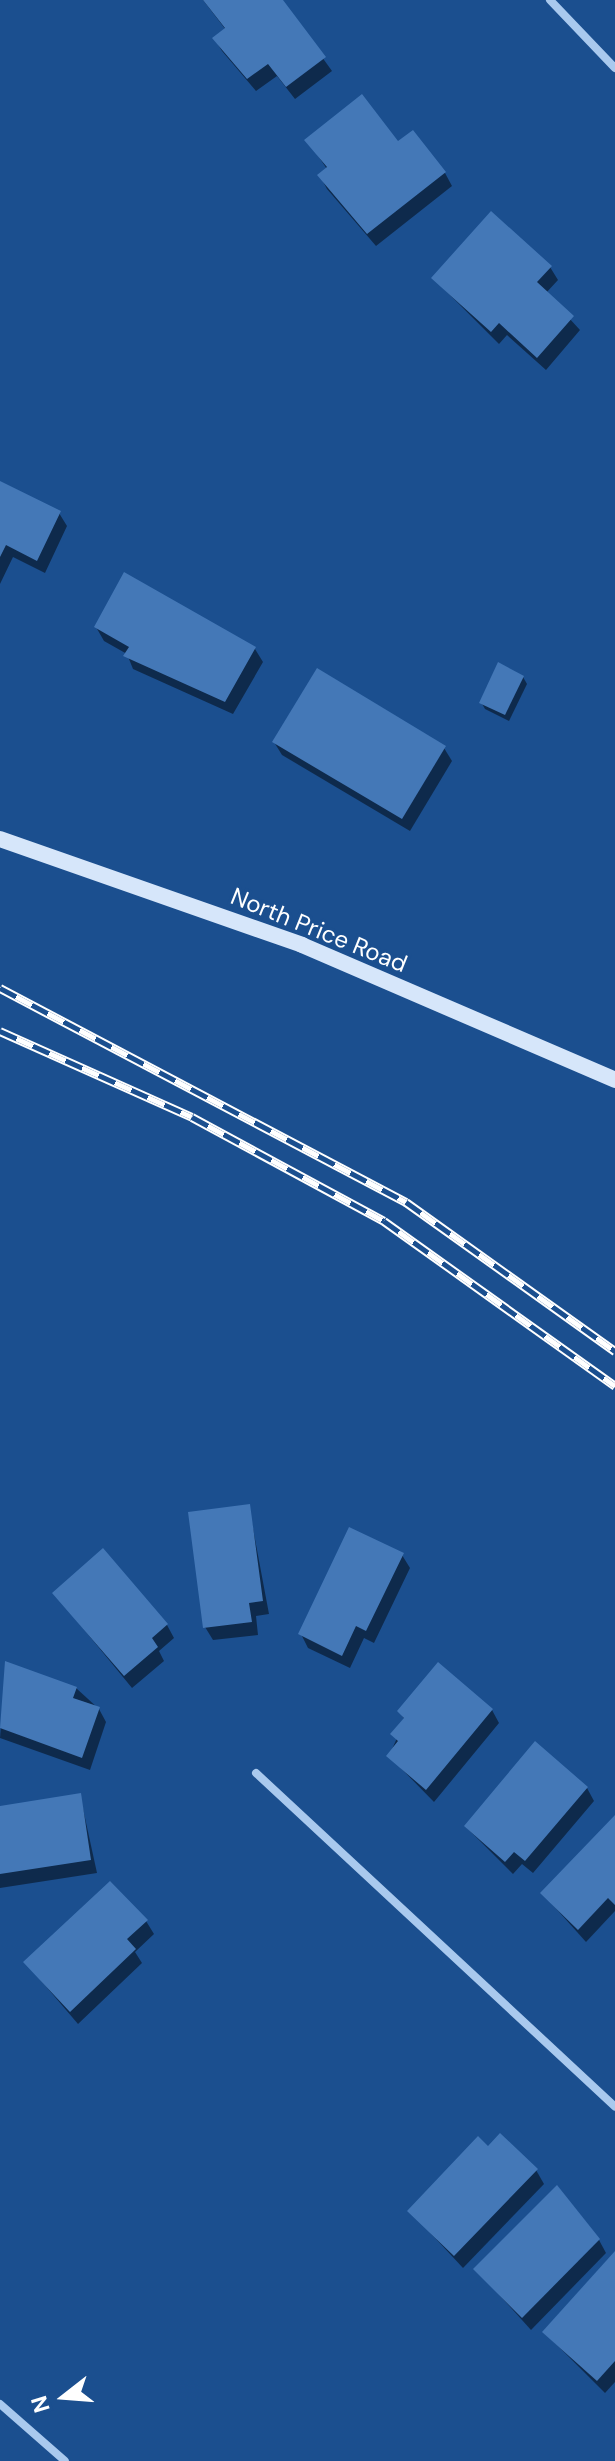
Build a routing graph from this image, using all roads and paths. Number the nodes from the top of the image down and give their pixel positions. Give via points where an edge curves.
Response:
1 (550, 0) edge
2 (615, 68) edge
3 (0, 839) edge
4 (615, 1080) edge
5 (256, 1773) dead end
6 (615, 2107) edge
7 (0, 2404) edge
8 (65, 2461) edge

1 - 2 street
3 - 4 street, North Price Road via 302,945
5 - 6 street
7 - 8 street

